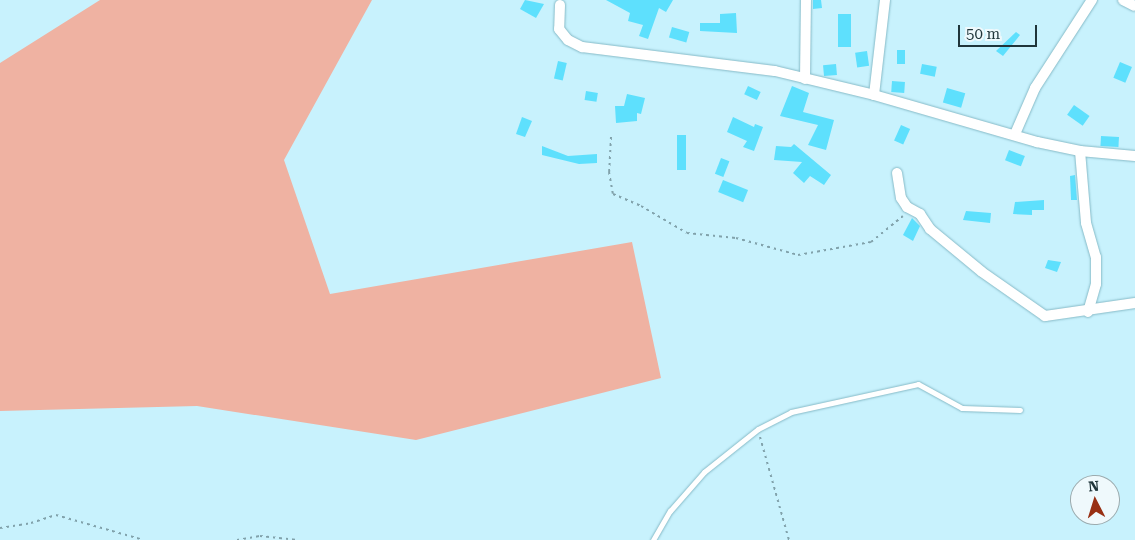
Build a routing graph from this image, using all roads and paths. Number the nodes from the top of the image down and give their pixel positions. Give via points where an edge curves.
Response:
1 (806, 0) edge
2 (885, 0) edge
3 (1092, 0) edge
4 (1123, 0) edge
5 (560, 5) dead end
6 (1135, 6) edge
7 (805, 79) junction
8 (874, 95) junction
9 (1015, 134) junction
10 (612, 137) dead end
11 (1080, 151) junction
12 (1135, 156) edge
13 (897, 173) dead end
14 (911, 210) junction
15 (1135, 303) edge
16 (1088, 312) junction
17 (1020, 410) dead end
18 (758, 429) junction
19 (0, 528) edge
20 (144, 540) edge
21 (237, 540) edge
22 (298, 540) edge
23 (652, 540) edge
24 (789, 540) edge

1 - 7 street
2 - 8 street
3 - 9 street via 1035,88
4 - 6 street
5 - 7 street via 559,29 568,40 582,47 625,55 754,67
7 - 8 street
8 - 9 street
9 - 11 street
10 - 14 path via 609,172 613,194 687,233 736,238 761,247 807,254 871,242
11 - 12 street
11 - 16 street via 1086,224 1096,257 1096,284
13 - 14 street via 901,198
14 - 16 street via 920,214 930,229 982,272 1045,316
15 - 16 street
17 - 18 lane via 962,408 918,384 791,412
18 - 23 lane via 690,485
18 - 24 path
19 - 20 path via 56,515
21 - 22 path via 260,536

